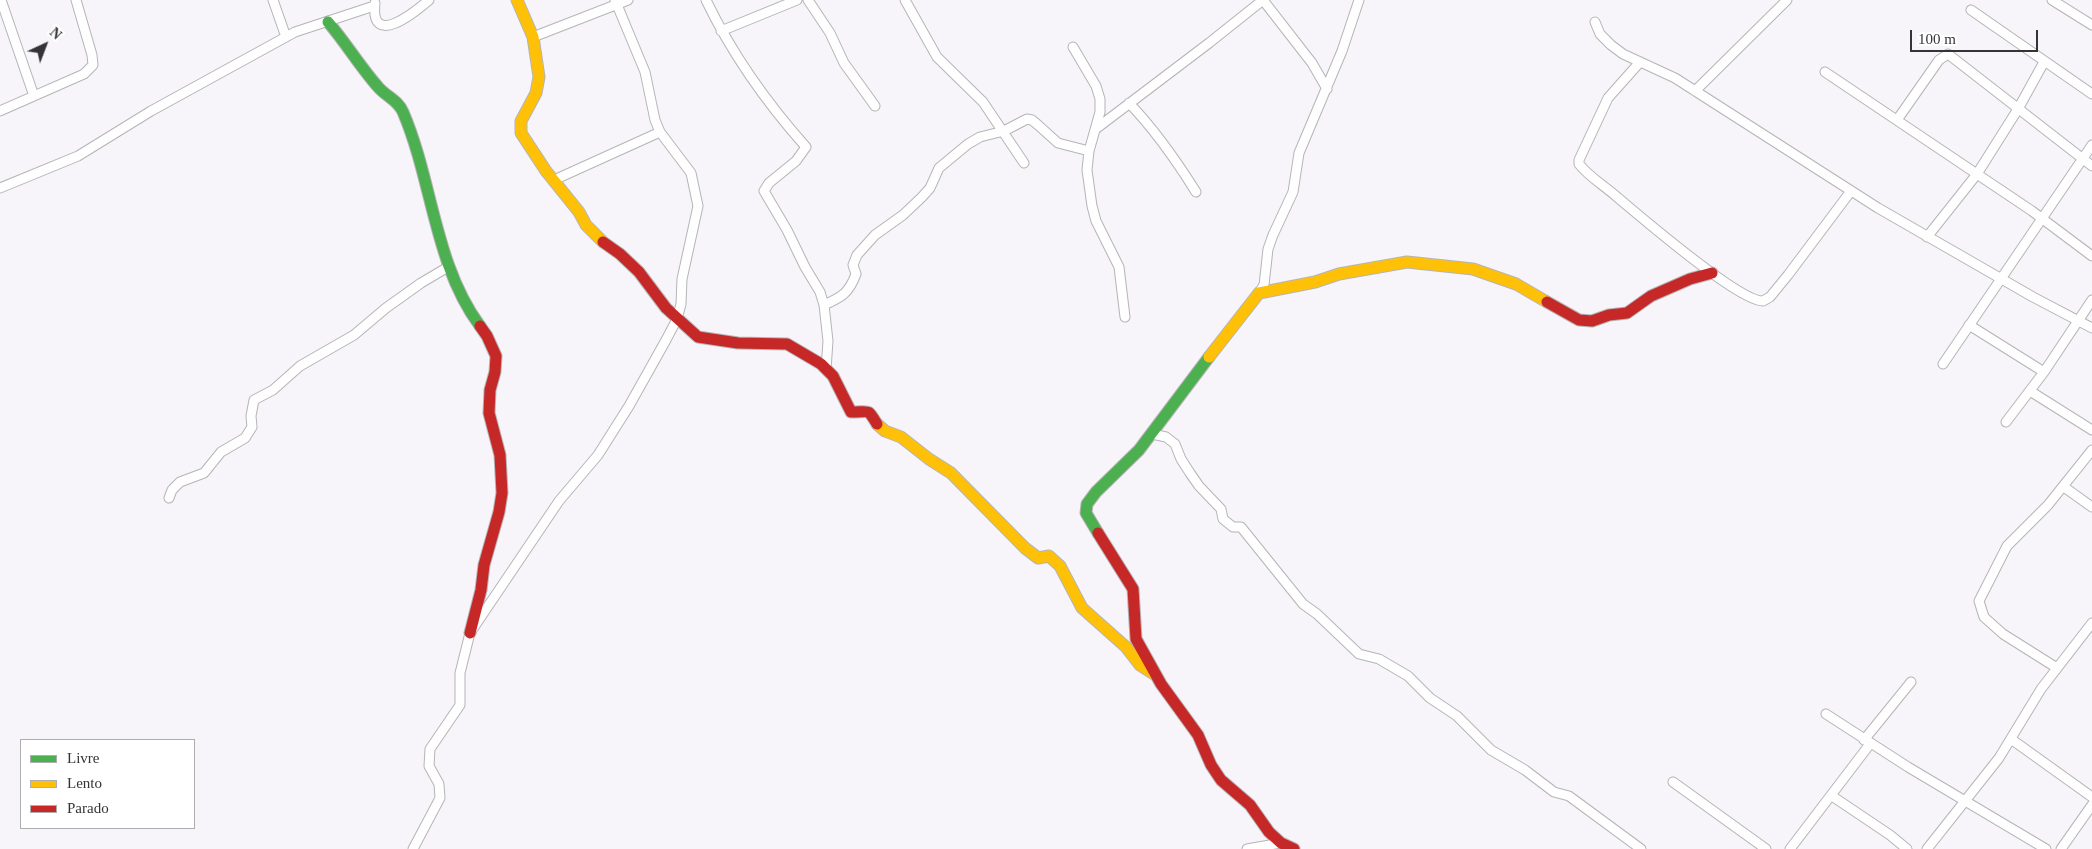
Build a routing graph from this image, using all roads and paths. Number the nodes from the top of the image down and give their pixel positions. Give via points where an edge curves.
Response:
1 (1, 0) edge
2 (76, 0) edge
3 (273, 0) edge
4 (429, 0) edge
5 (517, 0) edge
6 (628, 0) edge
7 (706, 0) edge
8 (798, 0) edge
9 (808, 0) edge
10 (905, 0) edge
11 (1263, 0) edge
12 (1360, 0) edge
13 (1787, 0) edge
14 (2052, 0) edge
15 (616, 2) edge
16 (374, 3) edge
17 (1971, 10) dead end
18 (328, 22) junction
19 (1595, 22) dead end
20 (2092, 24) edge
21 (721, 31) junction
22 (286, 37) junction
23 (532, 37) junction
24 (1072, 47) dead end
25 (1640, 62) junction
26 (2044, 62) junction
27 (1825, 72) dead end
28 (1327, 89) junction
29 (1695, 91) junction
30 (2092, 94) edge
31 (34, 96) junction
32 (1129, 103) junction
33 (875, 106) dead end
34 (2018, 109) junction
35 (0, 112) edge
36 (1897, 120) junction
37 (1096, 128) junction
38 (1004, 131) junction
39 (660, 132) junction
40 (2092, 145) edge
41 (1089, 151) junction
42 (2082, 159) junction
43 (1024, 163) dead end
44 (2092, 166) edge
45 (1977, 174) junction
46 (554, 180) junction
47 (0, 188) edge
48 (1851, 191) junction
49 (1196, 192) dead end
50 (2043, 219) junction
51 (1926, 237) junction
52 (2092, 256) edge
53 (448, 267) junction
54 (1712, 274) junction
55 (2001, 279) junction
56 (1259, 294) junction
57 (2092, 300) edge
58 (824, 305) junction
59 (1125, 317) dead end
60 (677, 319) junction
61 (2078, 321) junction
62 (1969, 325) junction
63 (2092, 328) edge
64 (1943, 364) dead end
65 (826, 369) junction
66 (2044, 372) junction
67 (2030, 391) junction
68 (2006, 422) dead end
69 (2092, 430) edge
70 (1152, 434) junction
71 (2092, 450) edge
72 (2064, 487) junction
73 (169, 498) dead end
74 (2092, 507) edge
75 (2092, 623) edge
76 (470, 633) junction
77 (2057, 668) junction
78 (1158, 677) junction
79 (1910, 682) dead end
80 (1826, 714) dead end
81 (2011, 739) junction
82 (1867, 742) junction
83 (1674, 782) dead end
84 (1832, 796) junction
85 (2092, 797) edge
86 (1964, 801) junction
87 (2092, 804) edge
88 (1281, 843) junction
89 (413, 849) edge
90 (1247, 849) edge
91 (1294, 849) edge
92 (1640, 849) edge
93 (1766, 849) edge
94 (1790, 849) edge
95 (1907, 849) edge
96 (1927, 849) edge
97 (2046, 849) edge
98 (2061, 849) edge

1 - 31 street
2 - 31 street via 93,65 84,74
3 - 22 street
4 - 16 street via 405,20 384,25 377,20
5 - 23 street
6 - 15 street
7 - 21 street
8 - 21 street
9 - 33 street via 830,33 844,63
10 - 38 street via 937,57 983,102
11 - 28 street via 1312,63
11 - 32 street
12 - 28 street
13 - 29 street
14 - 20 street
15 - 23 street
15 - 39 street via 645,72
16 - 18 street
17 - 26 street
18 - 22 street via 308,26
18 - 53 street via 380,89 402,110 420,157
19 - 25 street via 1610,45
21 - 58 street via 774,111 806,147 764,191 820,292
22 - 47 street via 151,111 78,156
23 - 46 street via 539,77 536,93 521,122 521,133
24 - 37 street via 1096,86 1100,99
25 - 29 street
25 - 54 street via 1608,98 1579,164
26 - 30 street
26 - 34 street
27 - 36 street
28 - 56 street via 1299,153 1293,192 1268,249 1264,284
29 - 48 street
31 - 35 street
32 - 37 street
32 - 49 street via 1169,150
34 - 36 street via 1948,54 1939,60
34 - 42 street
34 - 45 street
36 - 45 street
37 - 41 street
38 - 41 street via 1020,122 1032,120 1058,143
38 - 43 street
38 - 58 street via 968,144 940,168 922,197 875,235 857,256 853,266 856,274 847,291
39 - 46 street
39 - 60 street via 691,173 698,206
40 - 42 street
41 - 59 street via 1087,170 1092,206 1119,267
42 - 44 street
42 - 50 street
45 - 50 street
45 - 51 street
46 - 60 street via 598,239 639,272
48 - 51 street
48 - 54 street via 1770,297 1763,301 1752,299
50 - 52 street
50 - 55 street
51 - 55 street
53 - 73 street via 386,308 354,335 300,366 278,386 254,400 252,427 245,438 221,452 204,473 180,482
53 - 76 street via 465,306 487,336 496,356 490,412 500,455 502,493
54 - 56 street via 1690,279 1651,296 1627,313 1592,320 1579,320 1516,284 1473,269 1407,262 1339,274
55 - 61 street
55 - 62 street
56 - 70 street
57 - 61 street
58 - 65 street via 828,341
60 - 65 street via 698,337 738,343 787,344
60 - 76 street via 598,455 548,517
61 - 63 street
61 - 66 street
62 - 64 street
62 - 66 street
65 - 78 street via 833,376 851,412 873,414 876,423 885,431 901,437 951,473 1025,548 1038,558 1049,556 1060,566 1082,608
66 - 67 street
67 - 68 street
67 - 69 street
70 - 78 street via 1096,492 1086,513 1133,589 1136,639
70 - 92 street via 1166,437 1175,444 1190,474 1221,509 1222,519 1240,527 1303,604 1359,654 1379,659 1408,676 1430,698 1457,716 1490,750 1554,792 1569,796
71 - 72 street
72 - 74 street
72 - 77 street via 2007,546 1979,601 1984,617 2003,634
75 - 77 street
76 - 89 street via 460,673 460,706 430,749 429,766 439,784 440,798
77 - 81 street via 2041,688
78 - 88 street via 1198,735 1211,765 1222,780 1250,805
79 - 82 street
80 - 82 street
81 - 85 street
81 - 86 street
82 - 84 street
82 - 86 street
83 - 93 street
84 - 94 street
84 - 95 street
86 - 96 street
86 - 97 street
87 - 98 street
88 - 90 street
88 - 91 street

